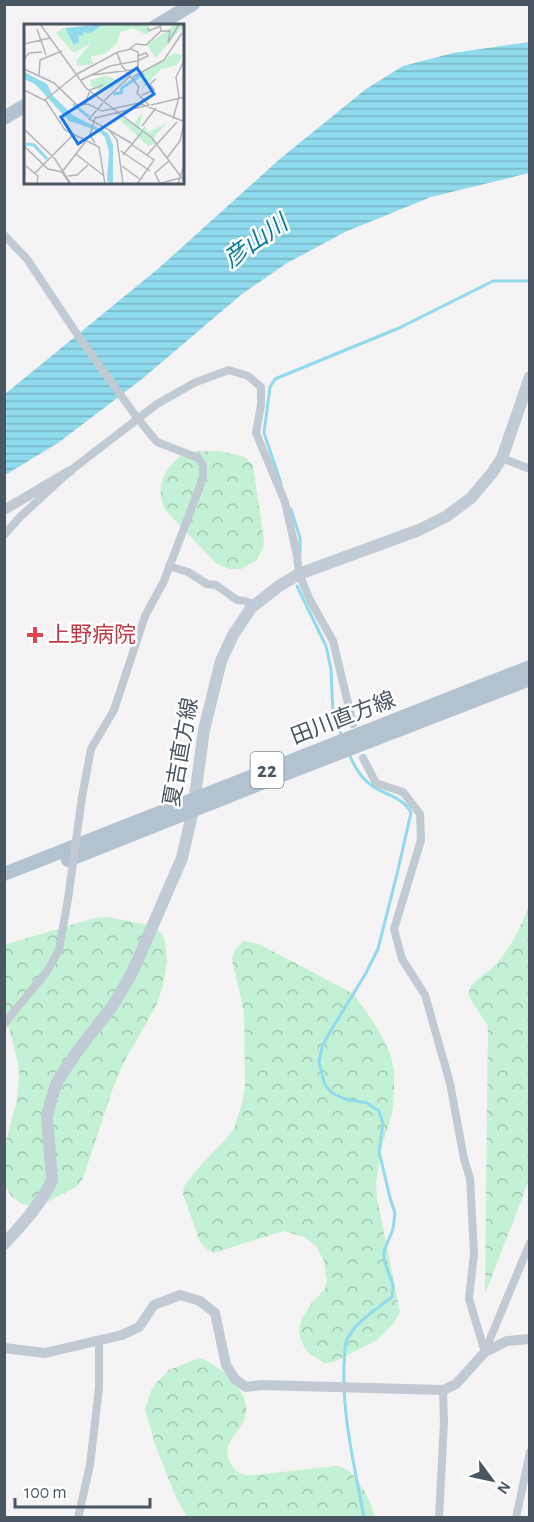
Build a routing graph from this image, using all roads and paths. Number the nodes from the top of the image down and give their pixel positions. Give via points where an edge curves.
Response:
1 (193, 4) edge
2 (159, 24) edge
3 (24, 106) edge
4 (4, 118) edge
5 (4, 235) edge
6 (530, 377) edge
7 (138, 419) junction
8 (502, 458) junction
9 (530, 469) edge
10 (70, 471) junction
11 (4, 510) edge
12 (4, 535) edge
13 (170, 566) junction
14 (299, 574) junction
15 (256, 605) junction
16 (530, 667) edge
17 (530, 679) edge
18 (353, 724) dead end
19 (363, 758) dead end
20 (193, 805) junction
21 (4, 874) edge
22 (4, 883) edge
23 (4, 1024) edge
24 (530, 1243) edge
25 (4, 1244) edge
26 (530, 1339) edge
27 (99, 1341) junction
28 (4, 1348) edge
29 (485, 1352) junction
30 (443, 1390) junction
31 (530, 1452) edge
32 (78, 1518) edge
33 (439, 1518) edge
34 (516, 1518) edge

1 - 2 main road
3 - 4 main road
5 - 7 street via 27,259
6 - 8 main road, 夏吉直方線
7 - 10 street
7 - 13 street via 158,442 198,458 203,465 203,478
7 - 14 street via 196,382 229,370 248,376 261,387 256,434 285,501
8 - 9 street
8 - 14 main road, 夏吉直方線 via 471,498 447,516
10 - 11 street
10 - 12 street
13 - 15 street via 216,585 237,600
13 - 23 street, bridge via 145,616 114,710 92,749 59,950 48,970
14 - 15 main road, 夏吉直方線
14 - 18 street via 333,641
15 - 20 main road, 夏吉直方線 via 233,635 221,662 204,730
16 - 20 main road, 田川直方線 / 22
17 - 20 main road, 田川直方線 / 22
19 - 29 street via 376,783 403,792 420,814 421,840 394,928 402,959 425,995 450,1083 470,1178 474,1253 469,1299
20 - 21 main road, 田川直方線 / 22
20 - 22 main road, 田川直方線 / 22
20 - 25 main road, 夏吉直方線 via 182,858 133,970 114,1004 57,1082 47,1117 50,1186
24 - 29 street
26 - 29 street via 507,1341
27 - 28 street via 45,1353
27 - 30 street via 139,1327 154,1305 180,1295 200,1301 215,1312 226,1365 246,1387
27 - 32 street via 99,1389 90,1465
29 - 30 street via 456,1384
30 - 33 street
31 - 34 street

